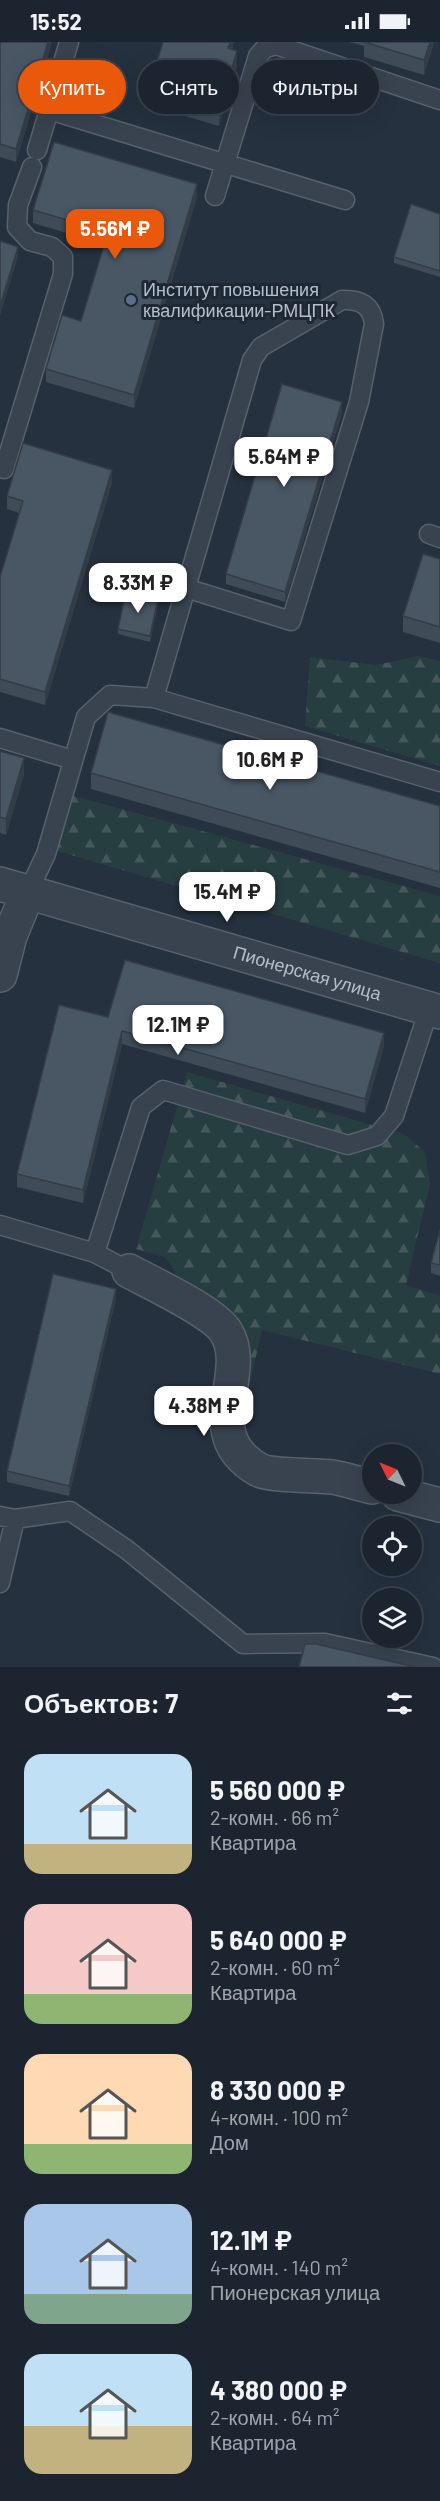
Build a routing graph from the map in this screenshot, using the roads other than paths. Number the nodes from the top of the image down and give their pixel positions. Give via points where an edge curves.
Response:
1 (69, 42) edge
2 (64, 60) edge
3 (440, 100) edge
4 (48, 114) edge
5 (62, 114) edge
6 (225, 164) junction
7 (214, 196) dead end
8 (345, 200) dead end
9 (4, 469) dead end
10 (186, 588) junction
11 (154, 698) junction
12 (0, 738) edge
13 (73, 760) junction
14 (440, 782) edge
15 (14, 888) edge
16 (0, 975) edge
17 (435, 1010) edge
18 (0, 1225) edge
19 (95, 1253) junction
20 (129, 1271) joint
21 (362, 1484) edge
22 (422, 1500) edge
23 (440, 1505) edge
24 (7, 1517) edge
25 (0, 1583) edge
26 (433, 1667) edge

1 - 2 lane
3 - 6 lane via 276,45 258,56
4 - 9 lane via 18,205 17,227 30,241 52,247 63,257 63,274
5 - 6 lane
6 - 7 lane
6 - 8 lane
10 - 10 lane via 252,360 261,347 342,300 355,299 366,305 373,313 374,324 359,402 291,621
10 - 11 lane
11 - 13 lane via 110,695 86,717
11 - 14 lane
12 - 13 lane
13 - 15 lane via 46,854
15 - 16 street via 10,936
15 - 17 street, Пионерская улица
17 - 19 lane via 394,1116 376,1136 348,1145 163,1090 141,1107
18 - 19 lane
19 - 20 lane
20 - 21 street via 213,1319 226,1332 233,1352 227,1419 231,1443 238,1455 261,1471 334,1477
22 - 23 street
24 - 25 lane
24 - 26 lane via 70,1511 126,1549 243,1644 325,1642

